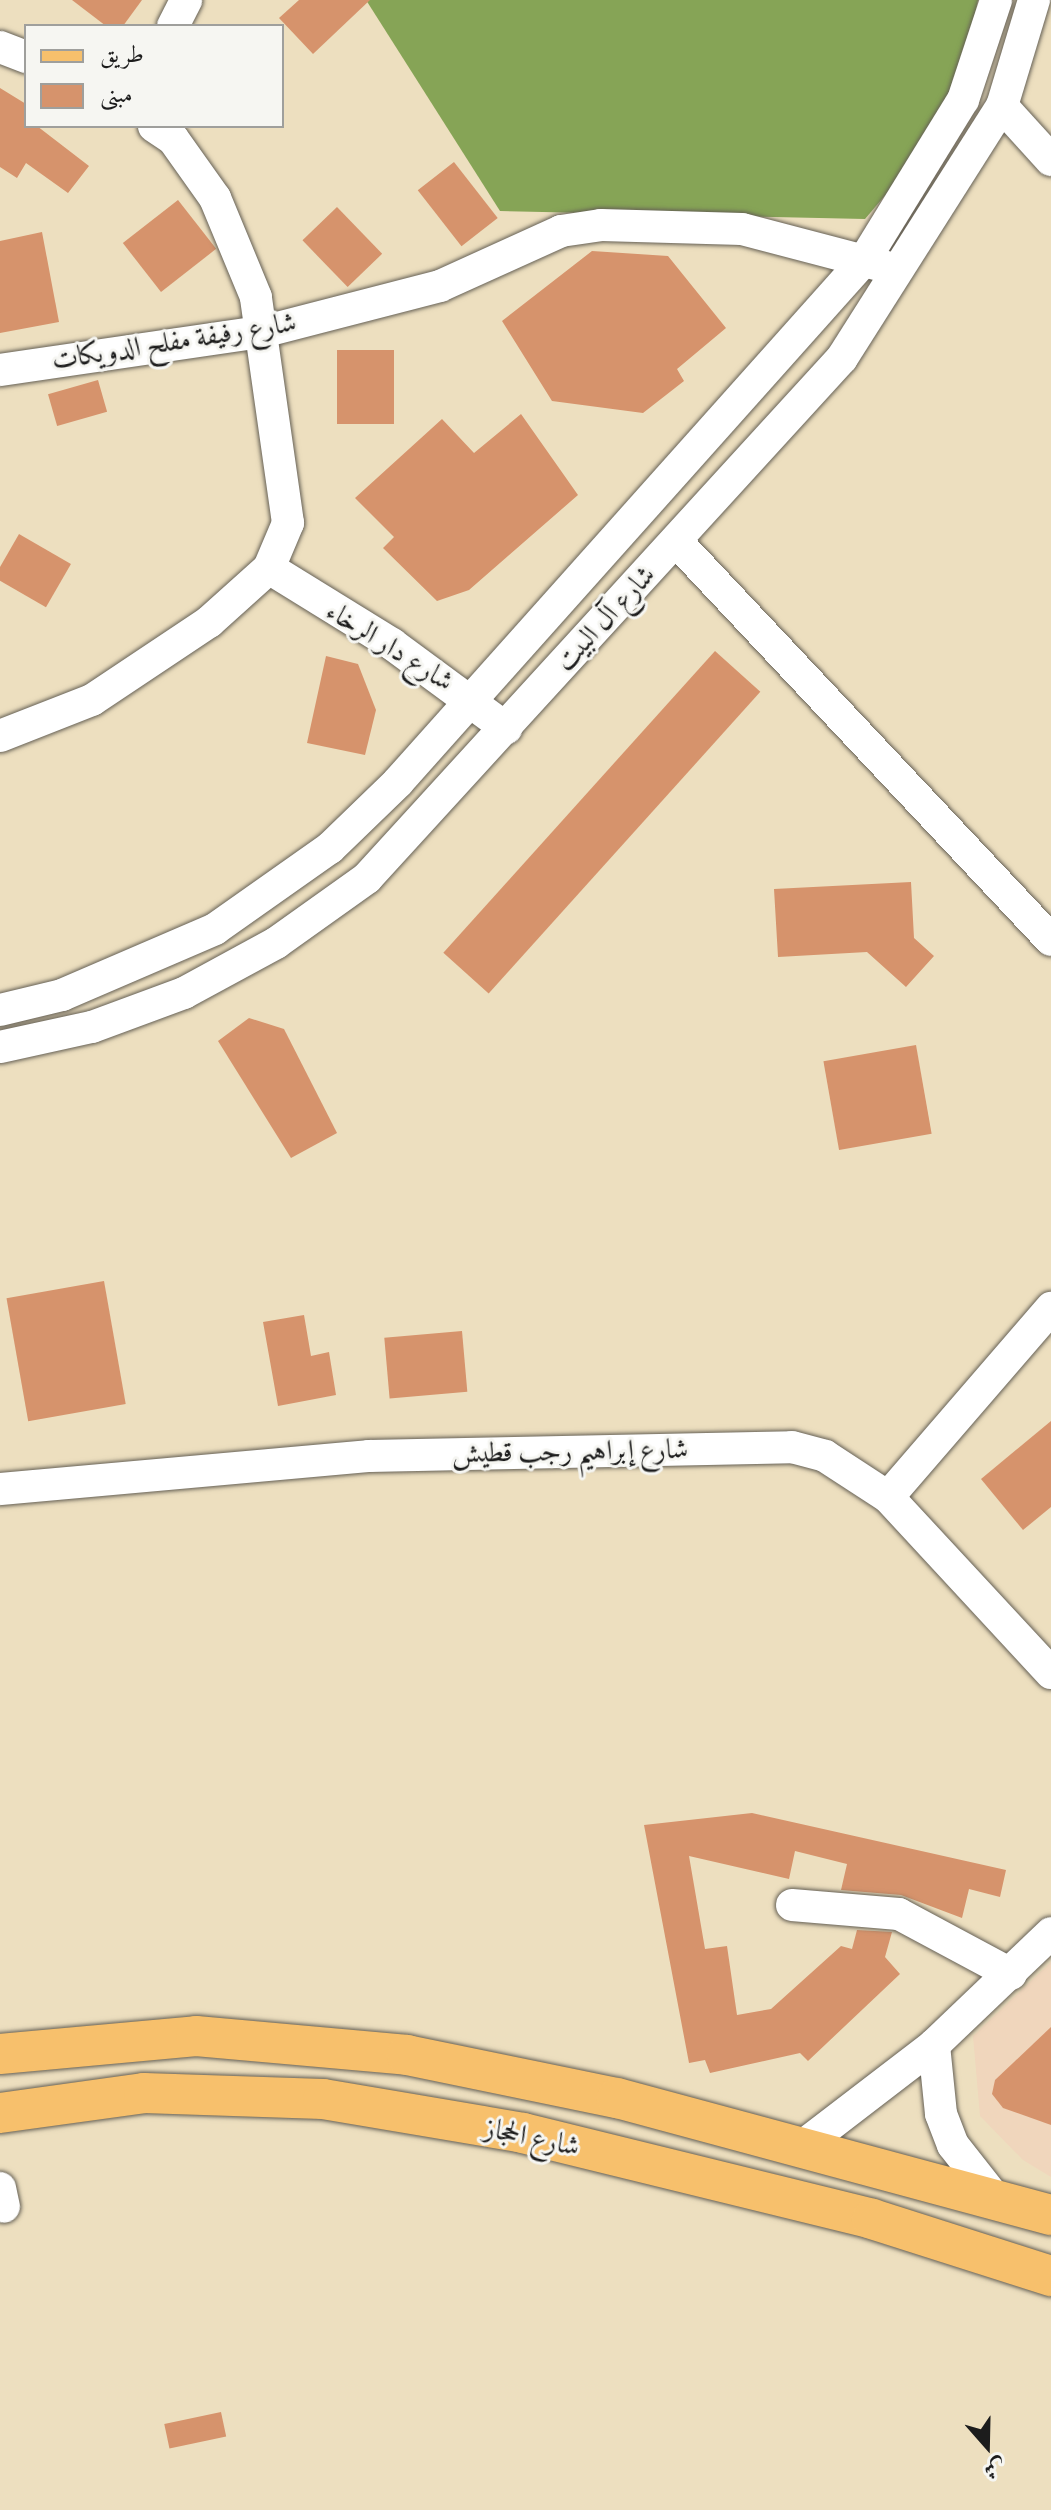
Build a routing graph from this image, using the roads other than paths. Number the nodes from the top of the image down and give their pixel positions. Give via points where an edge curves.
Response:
1 (186, 0) edge
2 (996, 0) edge
3 (1034, 0) edge
4 (174, 24) edge
5 (0, 47) edge
6 (24, 56) edge
7 (1002, 106) junction
8 (164, 130) edge
9 (1051, 160) edge
10 (865, 259) junction
11 (900, 274) junction
12 (262, 332) junction
13 (0, 370) edge
14 (677, 542) junction
15 (269, 568) junction
16 (469, 697) junction
17 (506, 728) junction
18 (0, 736) edge
19 (1051, 940) edge
20 (0, 1010) edge
21 (0, 1047) edge
22 (1051, 1308) edge
23 (0, 1489) edge
24 (888, 1497) junction
25 (1051, 1673) edge
26 (792, 1905) dead end
27 (1051, 1933) edge
28 (1011, 1974) junction
29 (934, 2045) junction
30 (0, 2054) edge
31 (0, 2113) edge
32 (800, 2148) junction
33 (994, 2197) junction
34 (1051, 2215) edge
35 (1051, 2276) edge

1 - 4 street
2 - 10 street, شارع آل البيت via 963,100
3 - 7 street, شارع آل البيت
5 - 6 street
7 - 9 street
7 - 11 street, شارع آل البيت
8 - 12 street via 234,239
10 - 11 street, شارع رفيفة مفلح الدويكات
10 - 12 street, شارع رفيفة مفلح الدويكات via 742,229 601,225 561,231 440,286
10 - 16 street, شارع آل البيت
11 - 14 street, شارع آل البيت via 842,358
12 - 13 street, شارع رفيفة مفلح الدويكات
12 - 15 street via 288,523
14 - 17 street, شارع آل البيت
14 - 19 street
15 - 16 street, شارع دار الرخاء
15 - 18 street via 133,675
16 - 17 street, شارع دار الرخاء
16 - 20 street, شارع آل البيت via 386,793 254,906 168,952 62,995
17 - 21 street, شارع آل البيت via 367,878 276,943 138,1012
22 - 24 street
23 - 24 street, شارع إبراهيم رجب قطيش via 369,1456 792,1447 825,1456
24 - 25 street, شارع إبراهيم رجب قطيش
26 - 28 street via 899,1914
27 - 28 street
28 - 29 street
29 - 32 street
29 - 33 street via 941,2114 953,2145
30 - 32 main road, شارع الحجاز via 196,2036 333,2045 550,2082
31 - 35 main road, شارع الحجاز via 144,2093 323,2099 523,2133 872,2219
32 - 33 main road, شارع الحجاز
33 - 34 main road, شارع الحجاز

